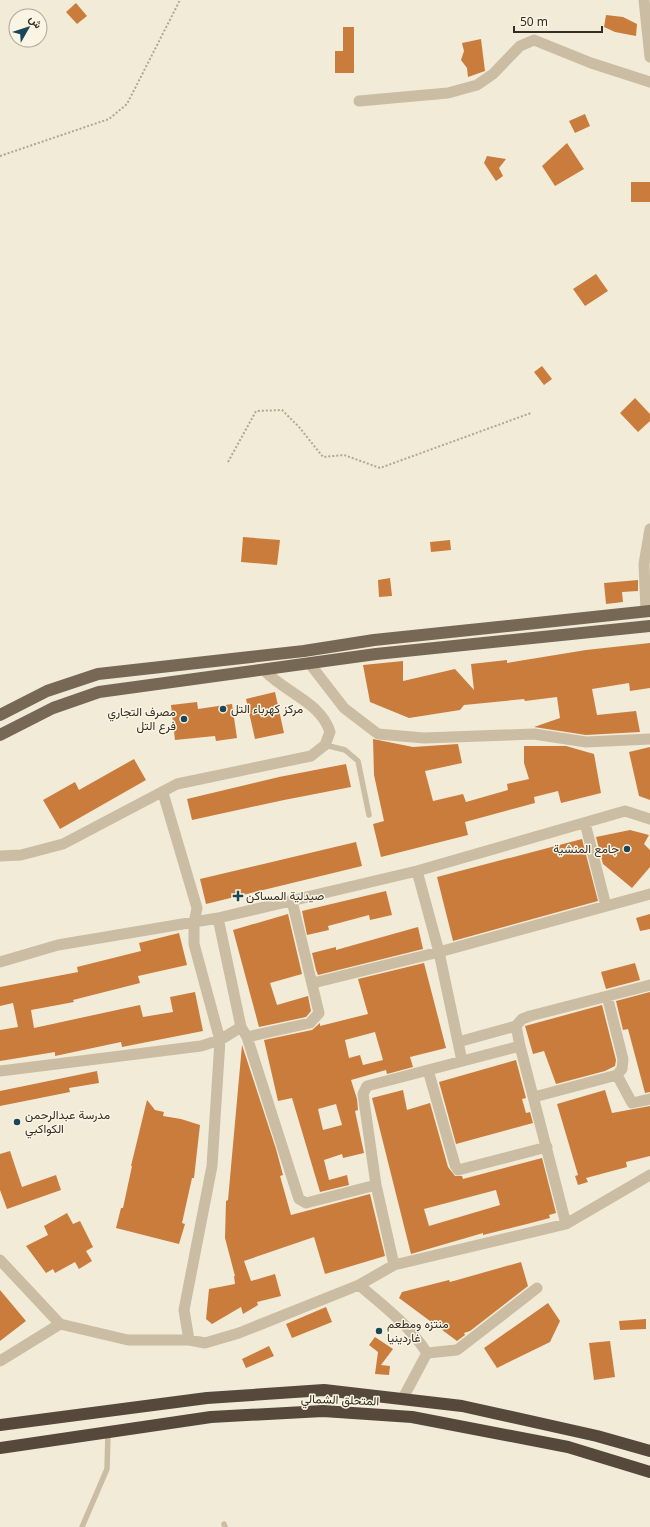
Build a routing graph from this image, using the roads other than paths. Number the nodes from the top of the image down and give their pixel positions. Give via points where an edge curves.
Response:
1 (644, 0) edge
2 (650, 57) edge
3 (650, 82) edge
4 (358, 101) dead end
5 (650, 529) edge
6 (648, 611) edge
7 (650, 626) edge
8 (310, 664) junction
9 (264, 670) junction
10 (0, 715) edge
11 (0, 735) edge
12 (650, 739) edge
13 (325, 745) junction
14 (163, 792) junction
15 (369, 815) dead end
16 (650, 819) edge
17 (585, 823) junction
18 (0, 856) edge
19 (417, 871) junction
20 (650, 894) edge
21 (292, 901) junction
22 (606, 906) junction
23 (218, 918) junction
24 (194, 923) junction
25 (439, 952) junction
26 (0, 962) edge
27 (313, 983) junction
28 (650, 985) edge
29 (607, 996) junction
30 (516, 1026) junction
31 (241, 1027) junction
32 (247, 1037) junction
33 (220, 1040) junction
34 (458, 1042) junction
35 (520, 1046) junction
36 (462, 1061) junction
37 (428, 1070) junction
38 (0, 1071) edge
39 (617, 1075) junction
40 (534, 1097) junction
41 (650, 1099) edge
42 (547, 1147) junction
43 (650, 1176) edge
44 (376, 1185) junction
45 (566, 1224) junction
46 (0, 1260) edge
47 (394, 1265) junction
48 (359, 1285) junction
49 (537, 1288) dead end
50 (60, 1324) junction
51 (189, 1340) junction
52 (427, 1353) junction
53 (0, 1361) edge
54 (403, 1398) junction
55 (0, 1425) edge
56 (108, 1433) junction
57 (0, 1448) edge
58 (650, 1451) edge
59 (650, 1472) edge
60 (82, 1527) edge

1 - 2 street
3 - 4 street via 591,63 534,40 520,46 477,85 448,93
5 - 6 street via 644,564
6 - 10 main road via 374,640 304,651 98,674 47,691
7 - 8 main road via 384,653
8 - 9 main road
8 - 12 street via 344,708 378,734 424,738 534,734 586,742
9 - 11 main road via 99,692 53,708
9 - 13 street via 274,681 316,709 327,721 330,732
13 - 14 street via 311,756 177,784
13 - 15 lane via 345,750 358,761
14 - 18 street via 63,844 21,855
14 - 24 street via 197,908
16 - 17 street via 626,811
17 - 19 street
17 - 22 street
19 - 21 street
19 - 25 street
20 - 22 street
21 - 23 street
21 - 27 street
22 - 25 street
23 - 24 street
23 - 31 street
24 - 26 street via 58,945
24 - 33 street via 194,944
25 - 27 street
25 - 34 street
27 - 32 street via 320,1013 310,1023
28 - 29 street
29 - 30 street via 522,1018
29 - 39 street via 623,1059 622,1069
30 - 34 street
30 - 35 street
31 - 32 street
31 - 33 street
32 - 44 street via 299,1199 306,1203
33 - 38 street via 201,1046
33 - 51 street via 212,1166 184,1310
34 - 36 street
35 - 36 street
35 - 40 street
36 - 37 street
37 - 42 street via 458,1170
37 - 44 street via 367,1086 363,1094
39 - 40 street
39 - 41 street via 632,1103
40 - 42 street
42 - 45 street
43 - 45 street
44 - 47 street
45 - 47 street
46 - 50 street
47 - 48 street
48 - 51 street via 239,1333 205,1343
48 - 52 street via 418,1338
49 - 52 street via 457,1350
50 - 51 street via 128,1340
50 - 53 street
52 - 54 street
54 - 55 highway, المتحلق الشمالي via 324,1390 207,1398
54 - 58 highway, المتحلق الشمالي via 462,1406 597,1436
56 - 57 highway, المتحلق الشمالي
56 - 59 highway, المتحلق الشمالي via 211,1417 323,1411 412,1417 568,1447
56 - 60 lane via 107,1469

